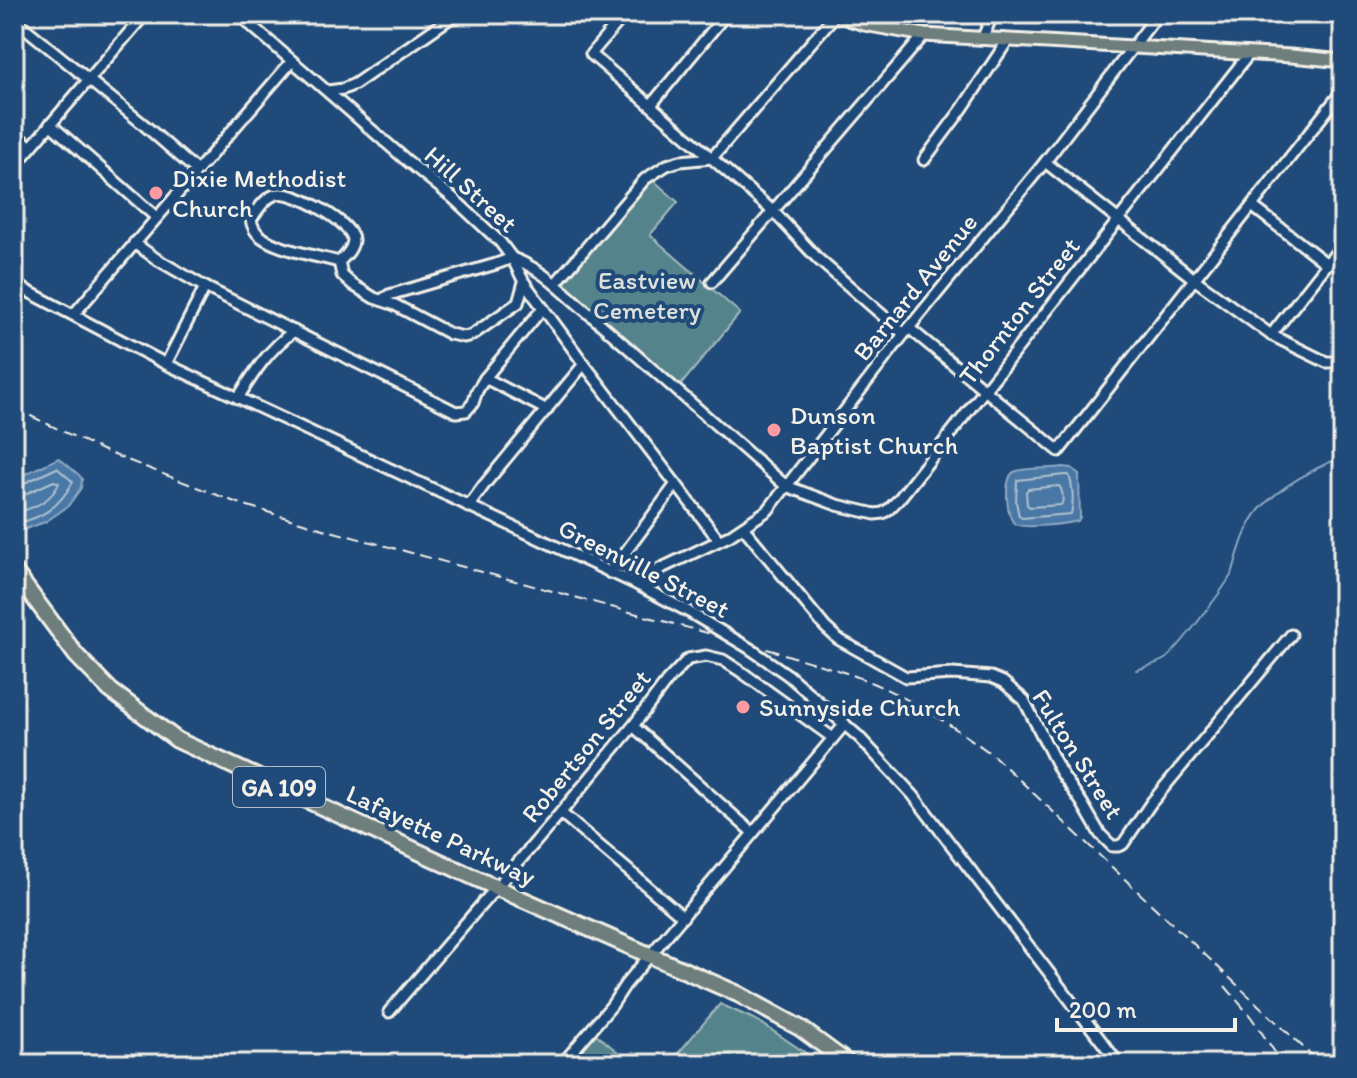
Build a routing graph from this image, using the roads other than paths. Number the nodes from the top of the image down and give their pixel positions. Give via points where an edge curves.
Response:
1 (145, 14) edge
2 (238, 14) edge
3 (456, 14) edge
4 (625, 14) edge
5 (726, 14) edge
6 (833, 14) edge
7 (873, 14) edge
8 (993, 14) edge
9 (1158, 14) edge
10 (14, 19) edge
11 (864, 24) junction
12 (924, 35) junction
13 (982, 39) junction
14 (1008, 40) junction
15 (1132, 48) junction
16 (1249, 54) junction
17 (292, 61) junction
18 (1343, 61) edge
19 (88, 80) junction
20 (1343, 90) edge
21 (328, 91) junction
22 (651, 105) junction
23 (50, 124) junction
24 (14, 133) edge
25 (31, 147) junction
26 (712, 158) junction
27 (924, 160) dead end
28 (1045, 162) junction
29 (14, 167) edge
30 (197, 171) junction
31 (1252, 206) junction
32 (774, 212) junction
33 (156, 217) junction
34 (1119, 219) junction
35 (134, 243) junction
36 (1343, 244) edge
37 (512, 258) junction
38 (339, 262) junction
39 (1327, 264) junction
40 (1194, 279) junction
41 (524, 282) junction
42 (712, 282) dead end
43 (14, 284) edge
44 (555, 284) junction
45 (205, 287) junction
46 (381, 300) junction
47 (518, 303) junction
48 (540, 305) junction
49 (74, 314) junction
50 (294, 331) junction
51 (906, 331) junction
52 (1271, 335) junction
53 (1343, 362) edge
54 (166, 364) junction
55 (584, 364) junction
56 (485, 378) junction
57 (984, 391) junction
58 (238, 398) junction
59 (547, 410) junction
60 (676, 484) junction
61 (786, 486) junction
62 (468, 507) junction
63 (743, 527) junction
64 (718, 539) junction
65 (14, 571) edge
66 (610, 573) junction
67 (638, 585) junction
68 (1291, 635) dead end
69 (845, 724) junction
70 (633, 726) junction
71 (833, 738) junction
72 (561, 813) junction
73 (753, 833) junction
74 (497, 888) junction
75 (683, 917) junction
76 (651, 955) junction
77 (389, 1012) dead end
78 (566, 1063) edge
79 (849, 1064) edge
80 (1119, 1064) edge

1 - 19 street
2 - 17 street, Hill Street
3 - 21 street via 355,84
4 - 22 street via 591,54
5 - 22 street
6 - 11 main road
6 - 26 street
7 - 11 street
8 - 13 street
9 - 15 street, Barnard Avenue
10 - 19 street
11 - 12 main road
12 - 13 main road
12 - 32 street
13 - 14 main road
14 - 15 main road
14 - 27 street
15 - 16 main road
15 - 28 street, Barnard Avenue
16 - 18 main road
16 - 34 street, Thornton Street
17 - 21 street, Hill Street
17 - 30 street
19 - 23 street
19 - 30 street
20 - 31 street
21 - 37 street, Hill Street via 464,207
22 - 26 street
23 - 25 street
23 - 33 street
24 - 25 street
25 - 29 street
26 - 32 street
26 - 44 street via 667,165 645,179
28 - 34 street
28 - 51 street, Barnard Avenue
30 - 33 street
31 - 39 street
31 - 40 street
32 - 42 street
32 - 51 street via 818,259
33 - 35 street
34 - 40 street
34 - 57 street, Thornton Street
35 - 45 street
35 - 49 street
36 - 39 street
37 - 41 street
37 - 44 street, Hill Street
37 - 46 street
38 - 38 street via 262,237 251,219 274,195 302,198 352,236 348,253
38 - 46 street via 342,275 353,285
39 - 52 street
40 - 52 street
40 - 57 street via 1059,451
41 - 47 street
41 - 48 street
43 - 49 street, Greenville Street
44 - 61 street, Hill Street
45 - 50 street
45 - 54 street
46 - 47 street via 464,337
47 - 48 street
48 - 55 street
48 - 56 street
49 - 54 street, Greenville Street
50 - 56 street via 456,412 473,403
50 - 58 street via 258,365
51 - 57 street
51 - 61 street, Barnard Avenue
52 - 53 street via 1326,362
54 - 58 street, Greenville Street
55 - 59 street
55 - 60 street
56 - 59 street
57 - 61 street, Thornton Street via 883,513 837,505
58 - 62 street, Greenville Street
59 - 62 street
60 - 64 street
60 - 66 street
61 - 63 street, Barnard Avenue via 768,510
62 - 66 street, Greenville Street
63 - 64 street, Barnard Avenue
63 - 68 street, Fulton Street via 838,639 906,677 991,677 1024,700 1060,771 1112,846 1123,844
64 - 67 street, Barnard Avenue via 649,574
65 - 74 highway, Lafayette Parkway / GA 109 via 76,655 110,690 177,740
66 - 67 street, Greenville Street
67 - 69 street, Greenville Street, bridge via 741,642
69 - 71 street
69 - 80 street, Greenville Street via 913,795
70 - 71 street, Robertson Street via 683,662 714,657
70 - 72 street, Robertson Street
70 - 73 street
71 - 73 street
72 - 74 street, Robertson Street
72 - 75 street
73 - 75 street
74 - 76 highway, Lafayette Parkway / GA 109
74 - 77 street, Robertson Street
75 - 76 street
76 - 78 street
76 - 79 highway, Lafayette Parkway / GA 109 via 778,1015

